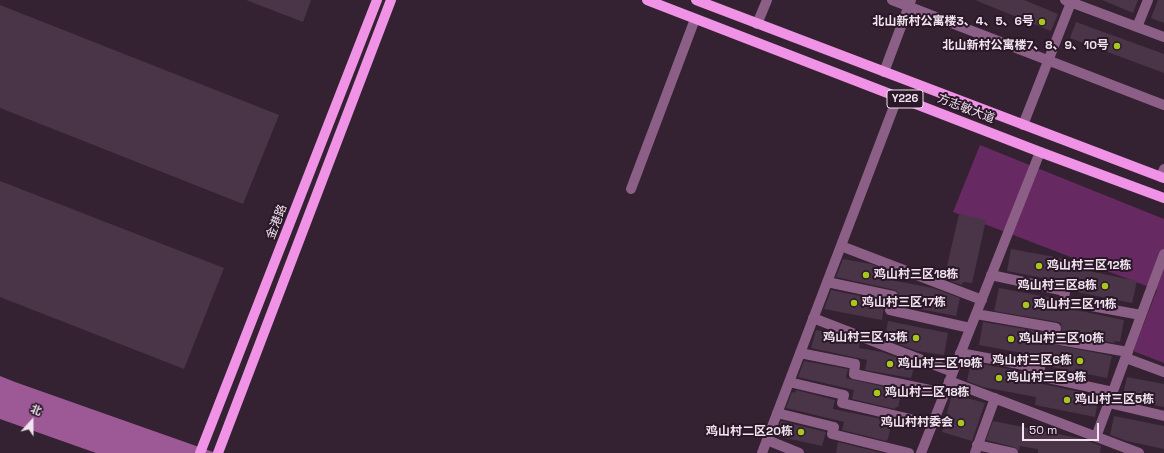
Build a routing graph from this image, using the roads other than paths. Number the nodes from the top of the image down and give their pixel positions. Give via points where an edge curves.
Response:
1 (377, 0) edge
2 (391, 0) edge
3 (647, 0) edge
4 (696, 0) edge
5 (767, 0) edge
6 (892, 0) edge
7 (1148, 0) edge
8 (1070, 1) edge
9 (910, 3) edge
10 (695, 19) junction
11 (757, 24) junction
12 (1137, 27) junction
13 (1164, 37) edge
14 (1048, 60) junction
15 (884, 72) junction
16 (898, 96) junction
17 (1164, 105) edge
18 (1023, 125) junction
19 (1040, 152) junction
20 (1163, 175) edge
21 (631, 189) dead end
22 (1164, 198) edge
23 (841, 246) junction
24 (1164, 254) edge
25 (991, 275) junction
26 (827, 282) junction
27 (982, 300) junction
28 (976, 314) junction
29 (1141, 315) junction
30 (813, 318) junction
31 (970, 328) junction
32 (800, 353) junction
33 (960, 353) junction
34 (1127, 355) junction
35 (1164, 372) edge
36 (951, 376) junction
37 (789, 382) junction
38 (1113, 392) junction
39 (944, 393) junction
40 (995, 398) junction
41 (1109, 403) junction
42 (777, 413) junction
43 (1164, 416) edge
44 (932, 424) junction
45 (1096, 437) junction
46 (766, 440) junction
47 (976, 449) edge
48 (1117, 449) edge
49 (200, 453) edge
50 (218, 453) edge
51 (762, 453) edge
52 (799, 453) edge
53 (909, 453) edge
54 (920, 453) edge
55 (1013, 453) edge
56 (1139, 453) edge

1 - 49 main road, 金港路
2 - 50 main road
3 - 10 main road, 方志敏大道 / Y226
4 - 11 main road, 方志敏大道 / Y226
5 - 11 street
6 - 9 street
7 - 12 street
8 - 12 street
8 - 14 street
9 - 14 street
9 - 15 street
10 - 16 main road, 方志敏大道 / Y226
10 - 21 street
11 - 15 main road, 方志敏大道 / Y226
12 - 13 street
14 - 17 street
14 - 18 street
15 - 18 main road, 方志敏大道 / Y226
16 - 19 main road, 方志敏大道 / Y226
16 - 23 street
18 - 20 main road, 方志敏大道 / Y226
19 - 22 main road, 方志敏大道 / Y226
19 - 25 street
23 - 26 street
23 - 27 street
24 - 29 street
25 - 27 street
25 - 29 street via 1065,291 1064,301
26 - 30 street
26 - 31 street via 893,296 890,310
27 - 28 street
28 - 31 street
28 - 34 street via 1056,328 1054,340
29 - 34 street
30 - 32 street
30 - 36 street
31 - 33 street
32 - 37 street
32 - 39 street via 855,364 854,374
33 - 36 street
33 - 38 street via 1040,368 1039,376
34 - 35 street
34 - 38 street
36 - 39 street
36 - 40 street
37 - 42 street
37 - 44 street via 844,395 842,403
38 - 41 street
39 - 44 street
40 - 45 street
40 - 47 street
41 - 43 street
41 - 45 street
42 - 46 street
42 - 53 street via 834,427 832,434
44 - 54 street
45 - 48 street
46 - 51 street
46 - 52 street
47 - 55 street
48 - 56 street

